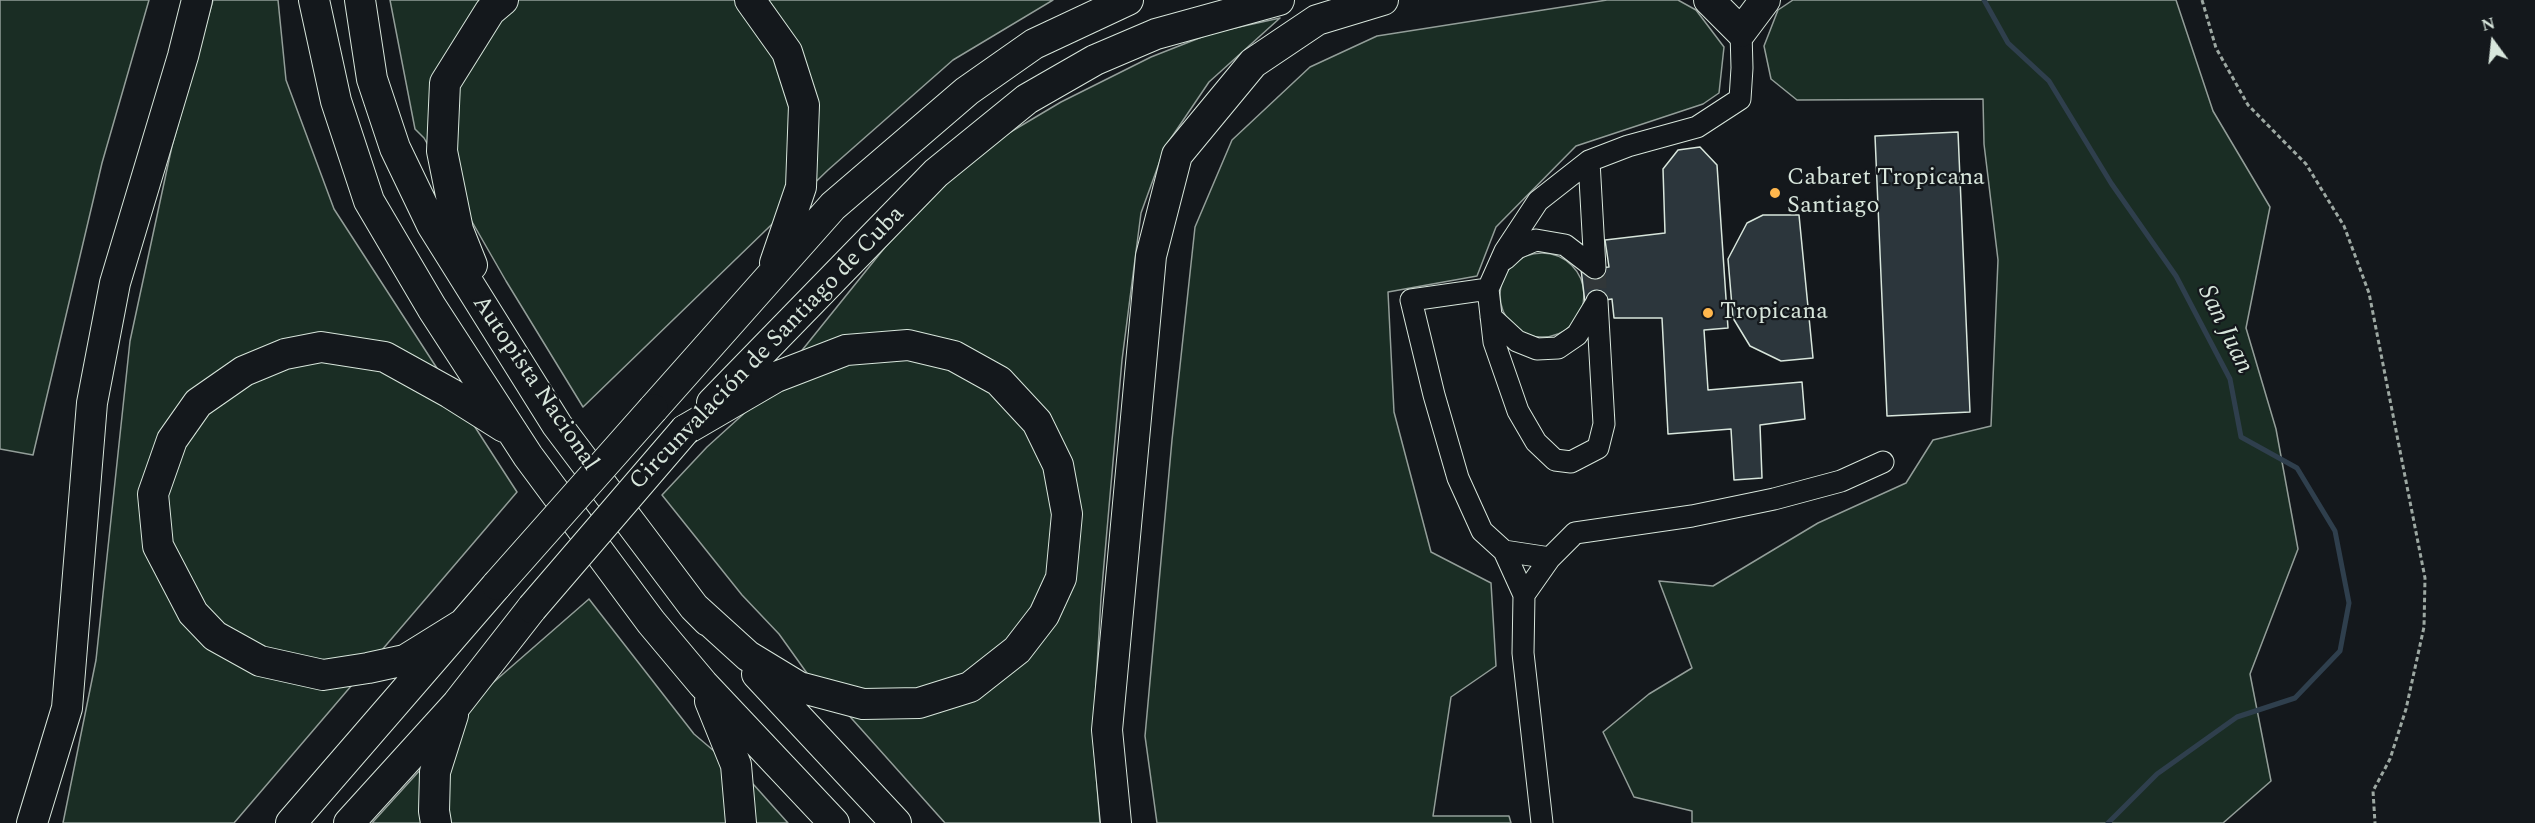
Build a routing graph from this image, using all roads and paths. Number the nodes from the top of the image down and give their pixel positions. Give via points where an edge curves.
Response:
1 (196, 0) edge
2 (314, 0) edge
3 (360, 0) edge
4 (503, 0) edge
5 (750, 0) edge
6 (1128, 0) edge
7 (1280, 0) edge
8 (1383, 0) edge
9 (1709, 0) edge
10 (1765, 0) edge
11 (2202, 0) edge
12 (1741, 32) junction
13 (1588, 161) junction
14 (1499, 265) junction
15 (771, 277) junction
16 (1488, 289) junction
17 (1491, 317) junction
18 (505, 345) junction
19 (685, 430) junction
20 (514, 433) junction
21 (1883, 462) dead end
22 (1504, 551) junction
23 (1550, 558) junction
24 (1524, 595) junction
25 (694, 607) junction
26 (463, 624) junction
27 (703, 684) junction
28 (457, 704) junction
29 (32, 823) edge
30 (291, 823) edge
31 (349, 823) edge
32 (436, 823) edge
33 (741, 823) edge
34 (834, 823) edge
35 (896, 823) edge
36 (1116, 823) edge
37 (1542, 823) edge
38 (2375, 823) edge

1 - 29 highway via 115,282 92,403 67,708
2 - 20 highway, Autopista Nacional via 336,101 369,201 432,308
3 - 18 highway, Autopista Nacional via 372,79 395,148 432,225
4 - 18 highway via 490,11 445,82 442,151 458,230
5 - 15 highway via 787,52 804,105 801,187
6 - 15 highway, Circunvalación de Santiago de Cuba via 1034,44 967,91 833,206
7 - 19 highway, Circunvalación de Santiago de Cuba via 1156,34 1095,60 1027,99 936,173
8 - 36 highway via 1317,20 1253,63 1177,155 1150,267 1107,730
9 - 12 highway
10 - 12 highway
11 - 38 path via 2216,48 2248,105 2306,164 2344,226 2369,293 2425,578 2424,627 2403,719 2390,759 2373,791
12 - 13 lane via 1740,99 1697,127
13 - 14 lane via 1538,201
13 - 14 lane via 1595,268 1565,245 1536,240 1517,248
14 - 16 lane
15 - 26 highway, Circunvalación de Santiago de Cuba, bridge
16 - 17 lane
16 - 22 lane via 1411,300 1458,478 1482,531
17 - 17 lane via 1494,342 1515,401 1536,442 1555,460 1571,462 1598,448 1604,424 1597,302 1577,335 1558,348 1537,350 1517,341
18 - 25 highway, Autopista Nacional via 557,425
19 - 25 highway via 776,377 846,350 908,345 954,356 999,381 1037,422 1058,465 1067,514 1061,578 1044,615 1017,650 970,687 919,703 863,704 799,687 748,656
19 - 28 highway, Circunvalación de Santiago de Cuba, bridge via 532,608
20 - 26 highway via 385,357 321,347 285,354 244,371 198,403 172,441 153,494 158,546 192,613 215,636 260,660 323,675 368,668 405,660
20 - 27 highway, Autopista Nacional via 644,613
21 - 23 lane via 1842,481 1774,499 1575,533
22 - 23 lane
22 - 24 lane
23 - 24 lane
24 - 37 lane via 1522,653
25 - 35 highway, Autopista Nacional
26 - 30 highway, Circunvalación de Santiago de Cuba
27 - 33 highway via 736,765
27 - 34 highway, Autopista Nacional
28 - 31 highway, Circunvalación de Santiago de Cuba
28 - 32 highway via 435,772

